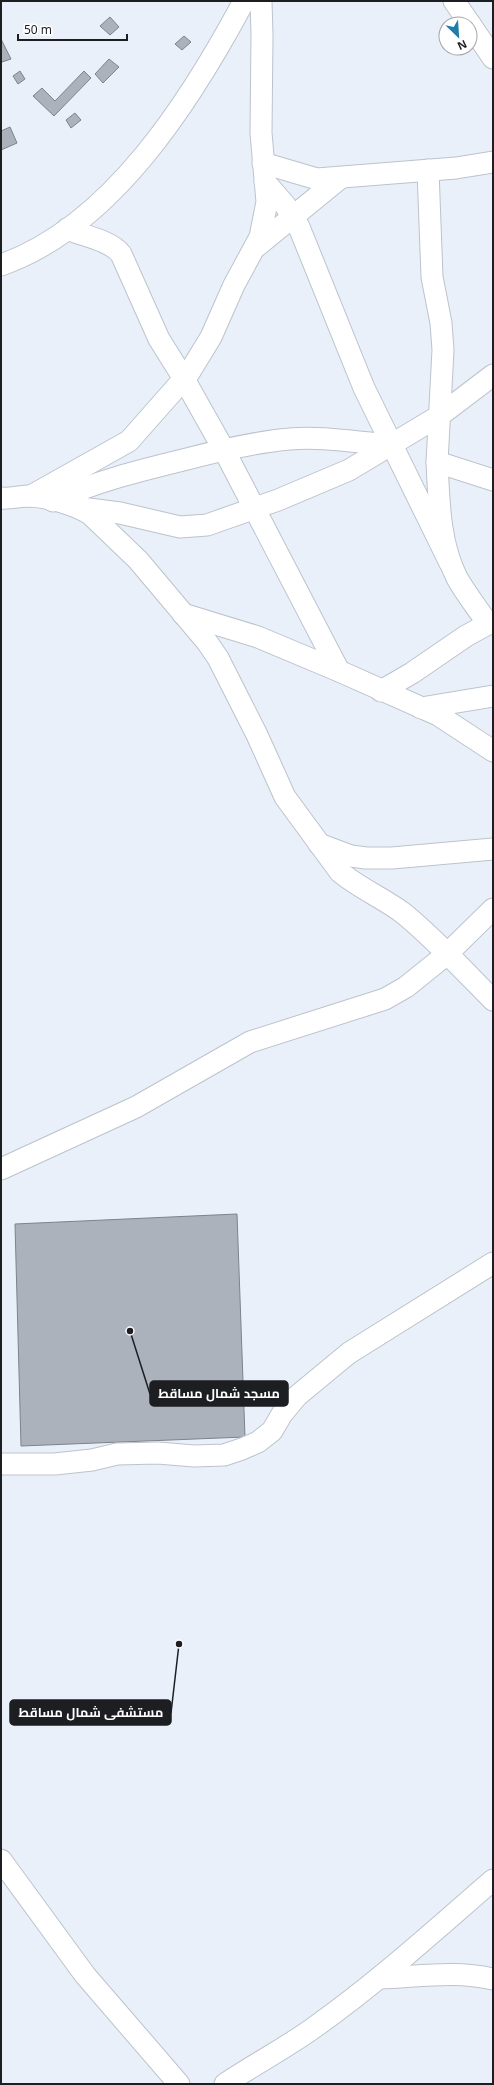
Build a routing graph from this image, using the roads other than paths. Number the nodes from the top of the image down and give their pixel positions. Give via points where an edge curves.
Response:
1 (244, 1) edge
2 (260, 1) edge
3 (454, 1) edge
4 (467, 16) edge
5 (478, 28) edge
6 (493, 58) edge
7 (493, 162) edge
8 (428, 170) junction
9 (264, 172) junction
10 (339, 179) junction
11 (292, 216) junction
12 (67, 229) junction
13 (254, 249) junction
14 (1, 265) edge
15 (493, 375) edge
16 (184, 379) junction
17 (439, 416) junction
18 (393, 445) junction
19 (224, 450) junction
20 (437, 462) junction
21 (493, 480) edge
22 (31, 496) junction
23 (1, 498) edge
24 (53, 501) junction
25 (81, 508) junction
26 (254, 508) junction
27 (450, 563) junction
28 (183, 614) junction
29 (490, 628) edge
30 (338, 671) junction
31 (381, 691) junction
32 (493, 696) edge
33 (421, 708) junction
34 (493, 751) edge
35 (319, 844) junction
36 (493, 849) edge
37 (493, 910) edge
38 (447, 954) junction
39 (493, 1000) edge
40 (1, 1169) edge
41 (493, 1263) edge
42 (1, 1464) edge
43 (1, 1860) edge
44 (493, 1880) edge
45 (379, 1978) junction
46 (493, 1979) edge
47 (179, 2084) edge
48 (225, 2084) edge

1 - 12 street via 208,66 179,111 95,208
2 - 9 street via 261,132
3 - 4 street
5 - 6 street
7 - 8 street
8 - 10 street
8 - 17 street via 432,277 441,323 443,350
9 - 10 street via 317,179
9 - 11 street
9 - 13 street via 266,214
10 - 11 street
11 - 13 street
11 - 18 street via 307,246 364,388
12 - 14 street via 51,241
12 - 16 street via 116,247 159,339
13 - 16 street via 234,285 211,337
15 - 17 street
16 - 19 street
16 - 22 street via 129,441
17 - 18 street
17 - 20 street
18 - 19 street via 290,439
18 - 26 street via 349,470
18 - 27 street
19 - 24 street via 81,488
19 - 26 street
20 - 21 street
20 - 27 street via 442,532
22 - 23 street
22 - 24 street
24 - 25 street
25 - 26 street via 120,512 192,528 208,525
25 - 28 street via 138,560
26 - 30 street
27 - 29 street
28 - 30 street via 258,637
28 - 35 street via 218,658 285,797
29 - 31 street via 466,636
30 - 31 street
31 - 33 street
32 - 33 street
33 - 34 street via 444,719
35 - 36 street via 351,856 366,858
35 - 38 street via 345,876 402,913
37 - 38 street
38 - 39 street
38 - 40 street via 406,987 385,999 250,1042 136,1107
41 - 42 street via 349,1353 297,1396 272,1431 258,1442 242,1449 224,1455 117,1454 55,1464
43 - 47 street via 85,1975
44 - 45 street
45 - 46 street via 440,1973
45 - 48 street via 313,2029

